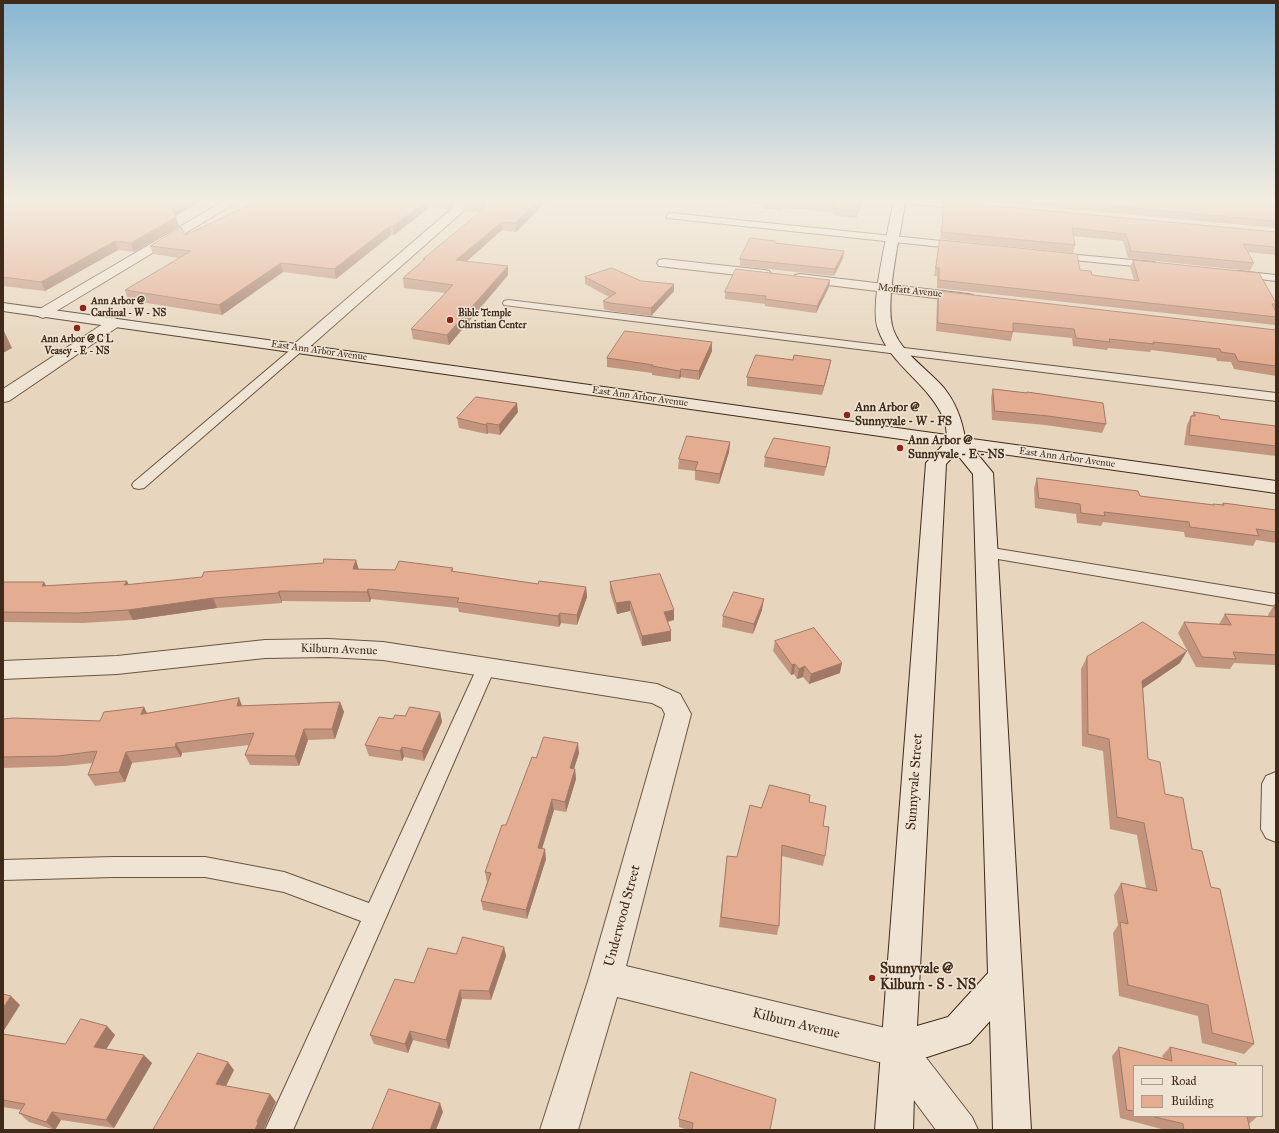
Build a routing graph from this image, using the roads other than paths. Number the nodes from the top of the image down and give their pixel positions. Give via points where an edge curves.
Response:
1 (146, 252) edge
2 (410, 252) edge
3 (891, 252) edge
4 (1049, 255) edge
5 (664, 263) dead end
6 (1166, 267) edge
7 (1229, 273) edge
8 (1276, 278) edge
9 (885, 288) junction
10 (978, 299) edge
11 (508, 302) dead end
12 (3, 307) edge
13 (43, 313) junction
14 (114, 323) junction
15 (299, 348) junction
16 (896, 350) junction
17 (3, 397) edge
18 (1276, 397) edge
19 (957, 442) junction
20 (139, 485) dead end
21 (1276, 487) edge
22 (986, 552) junction
23 (1276, 600) edge
24 (486, 668) junction
25 (3, 670) edge
26 (671, 701) joint
27 (1276, 784) edge
28 (1276, 829) edge
29 (3, 870) edge
30 (376, 916) junction
31 (606, 978) junction
32 (1005, 980) junction
33 (898, 1049) junction
34 (956, 1125) edge
35 (279, 1130) edge
36 (559, 1130) edge
37 (894, 1130) edge
38 (1012, 1130) edge

1 - 13 street
2 - 15 street
3 - 9 street
4 - 6 lane
5 - 9 street, Moffatt Avenue
7 - 8 lane
9 - 10 street, Moffatt Avenue
9 - 16 street via 883,318
11 - 16 lane
12 - 13 street, East Ann Arbor Avenue
13 - 14 street, East Ann Arbor Avenue
14 - 15 street, East Ann Arbor Avenue
14 - 17 street
15 - 19 street, East Ann Arbor Avenue
15 - 20 lane
16 - 18 lane
16 - 19 street via 938,392 953,418
19 - 21 street, East Ann Arbor Avenue
19 - 22 street via 983,473
19 - 33 street, Sunnyvale Street via 936,463
22 - 23 lane
22 - 32 street
24 - 25 street, Kilburn Avenue via 383,651 328,648 265,649 117,665
24 - 26 street, Kilburn Avenue via 657,694
24 - 30 lane
26 - 31 street, Underwood Street via 678,714
27 - 28 street
29 - 30 lane via 205,868 284,882
30 - 35 lane
31 - 33 street, Kilburn Avenue
31 - 36 street, Underwood Street
32 - 33 street via 958,1031
32 - 38 street
33 - 34 street
33 - 37 street, Sunnyvale Street

